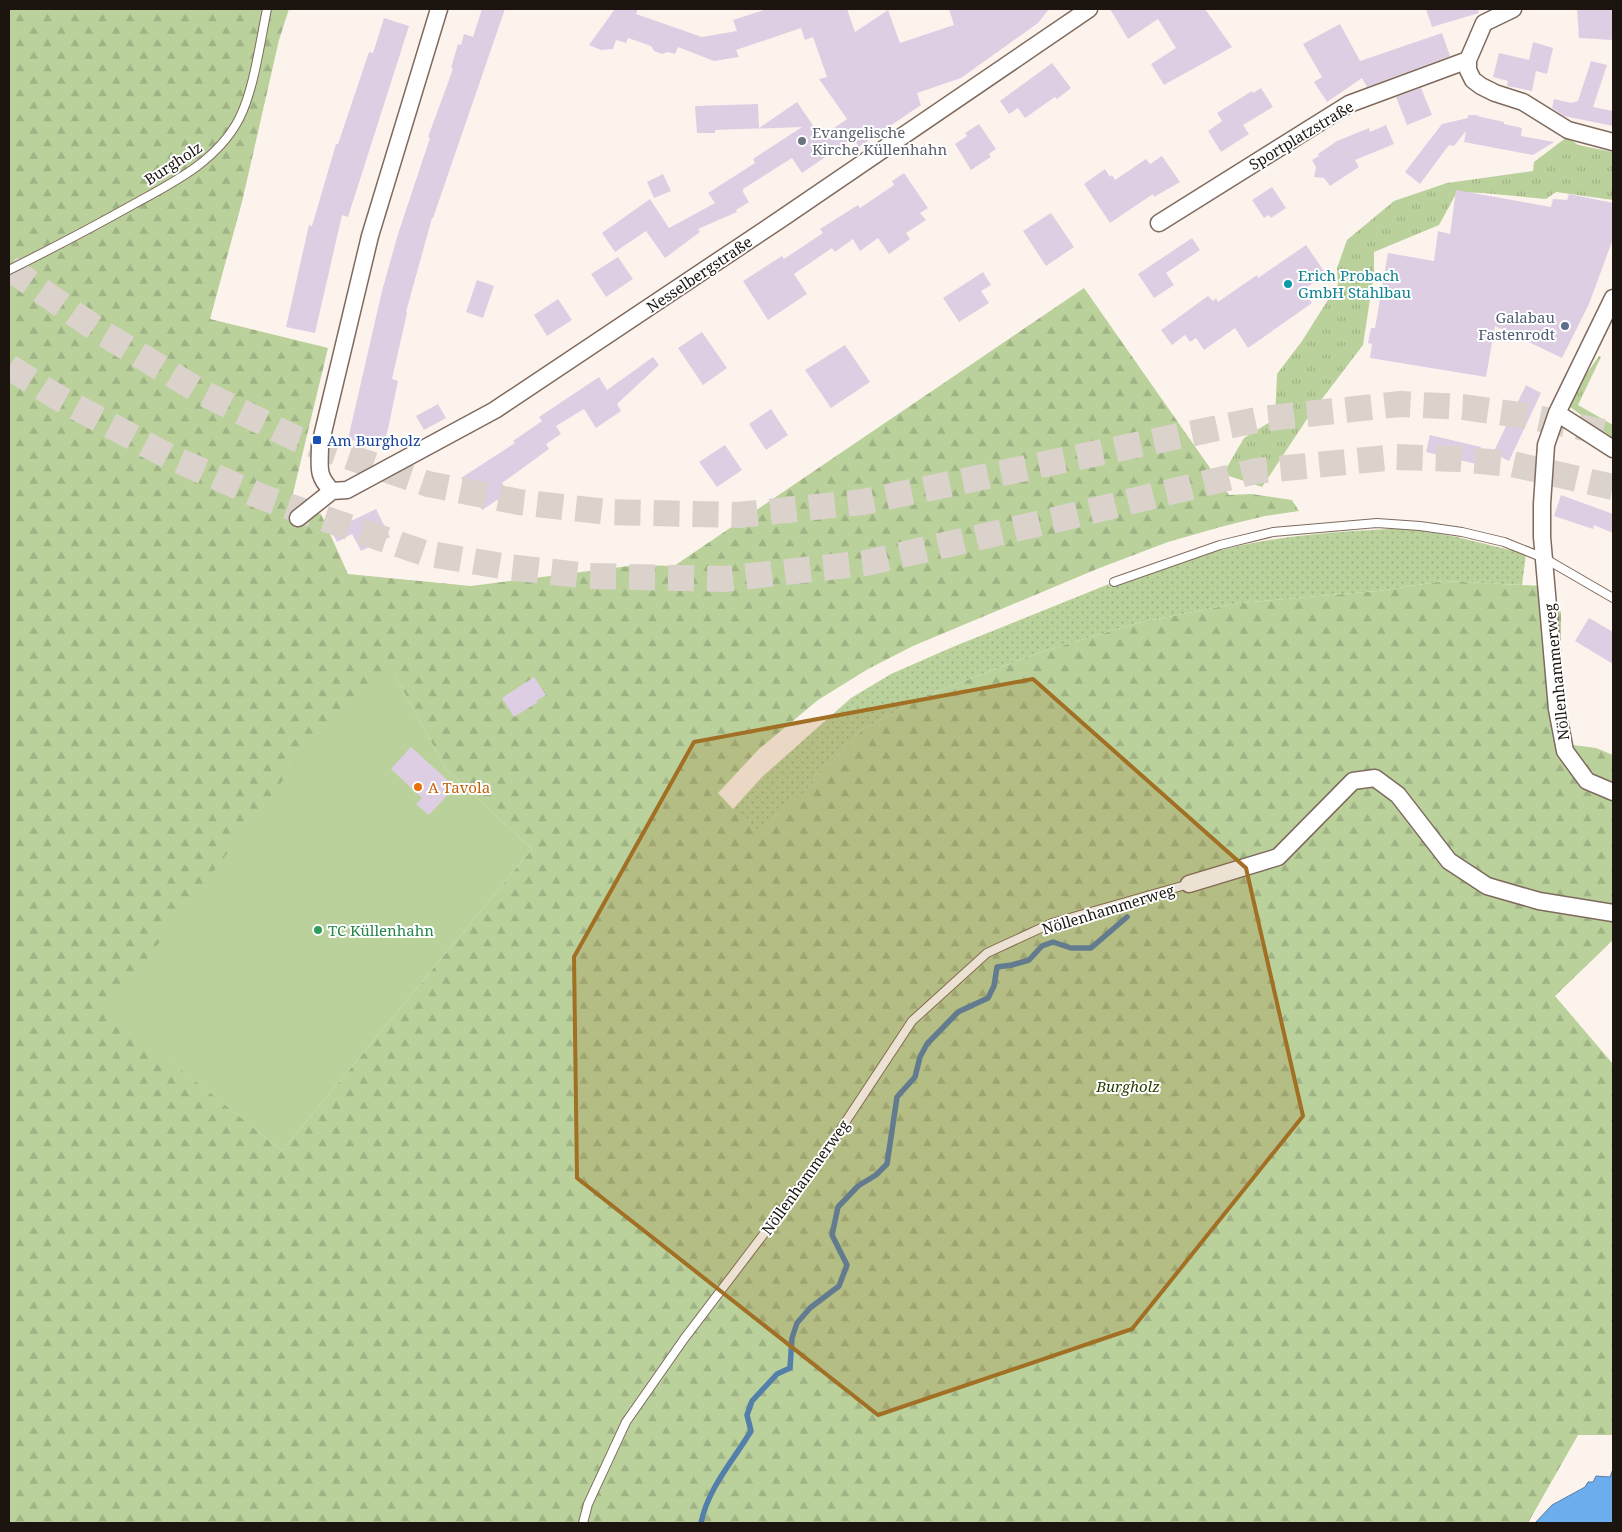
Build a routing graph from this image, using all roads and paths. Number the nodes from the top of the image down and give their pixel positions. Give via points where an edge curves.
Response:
1 (267, 9) edge
2 (439, 9) edge
3 (1089, 9) edge
4 (1514, 9) edge
5 (1468, 60) junction
6 (1613, 142) edge
7 (1159, 223) dead end
8 (9, 270) edge
9 (1613, 298) edge
10 (1558, 413) junction
11 (1613, 449) edge
12 (332, 491) junction
13 (298, 518) dead end
14 (1544, 558) junction
15 (1114, 582) dead end
16 (1613, 598) edge
17 (1613, 792) edge
18 (1189, 884) joint
19 (1613, 913) edge
20 (583, 1523) edge

1 - 8 lane, Burgholz via 247,102 216,151 181,177 92,228
2 - 12 street via 370,236 320,445 320,472 323,482
3 - 12 street, Nesselbergstraße via 495,410 346,490
4 - 5 street via 1484,24
5 - 6 street via 1468,70 1480,86 1523,102 1568,130
5 - 7 street, Sportplatzstraße via 1349,104
9 - 10 street, Nöllenhammerweg
10 - 11 street
10 - 14 street, Nöllenhammerweg via 1546,445 1542,504
12 - 13 street, Nesselbergstraße
14 - 15 lane via 1504,542 1462,532 1377,523 1273,532 1220,545
14 - 16 lane
14 - 17 street, Nöllenhammerweg via 1557,709 1565,751 1587,781
18 - 19 street, Nöllenhammerweg via 1278,857 1353,782 1375,778 1398,795 1448,861 1487,886 1539,902
18 - 20 lane, Nöllenhammerweg via 1052,923 987,953 912,1021 823,1156 684,1339 626,1422 588,1504

